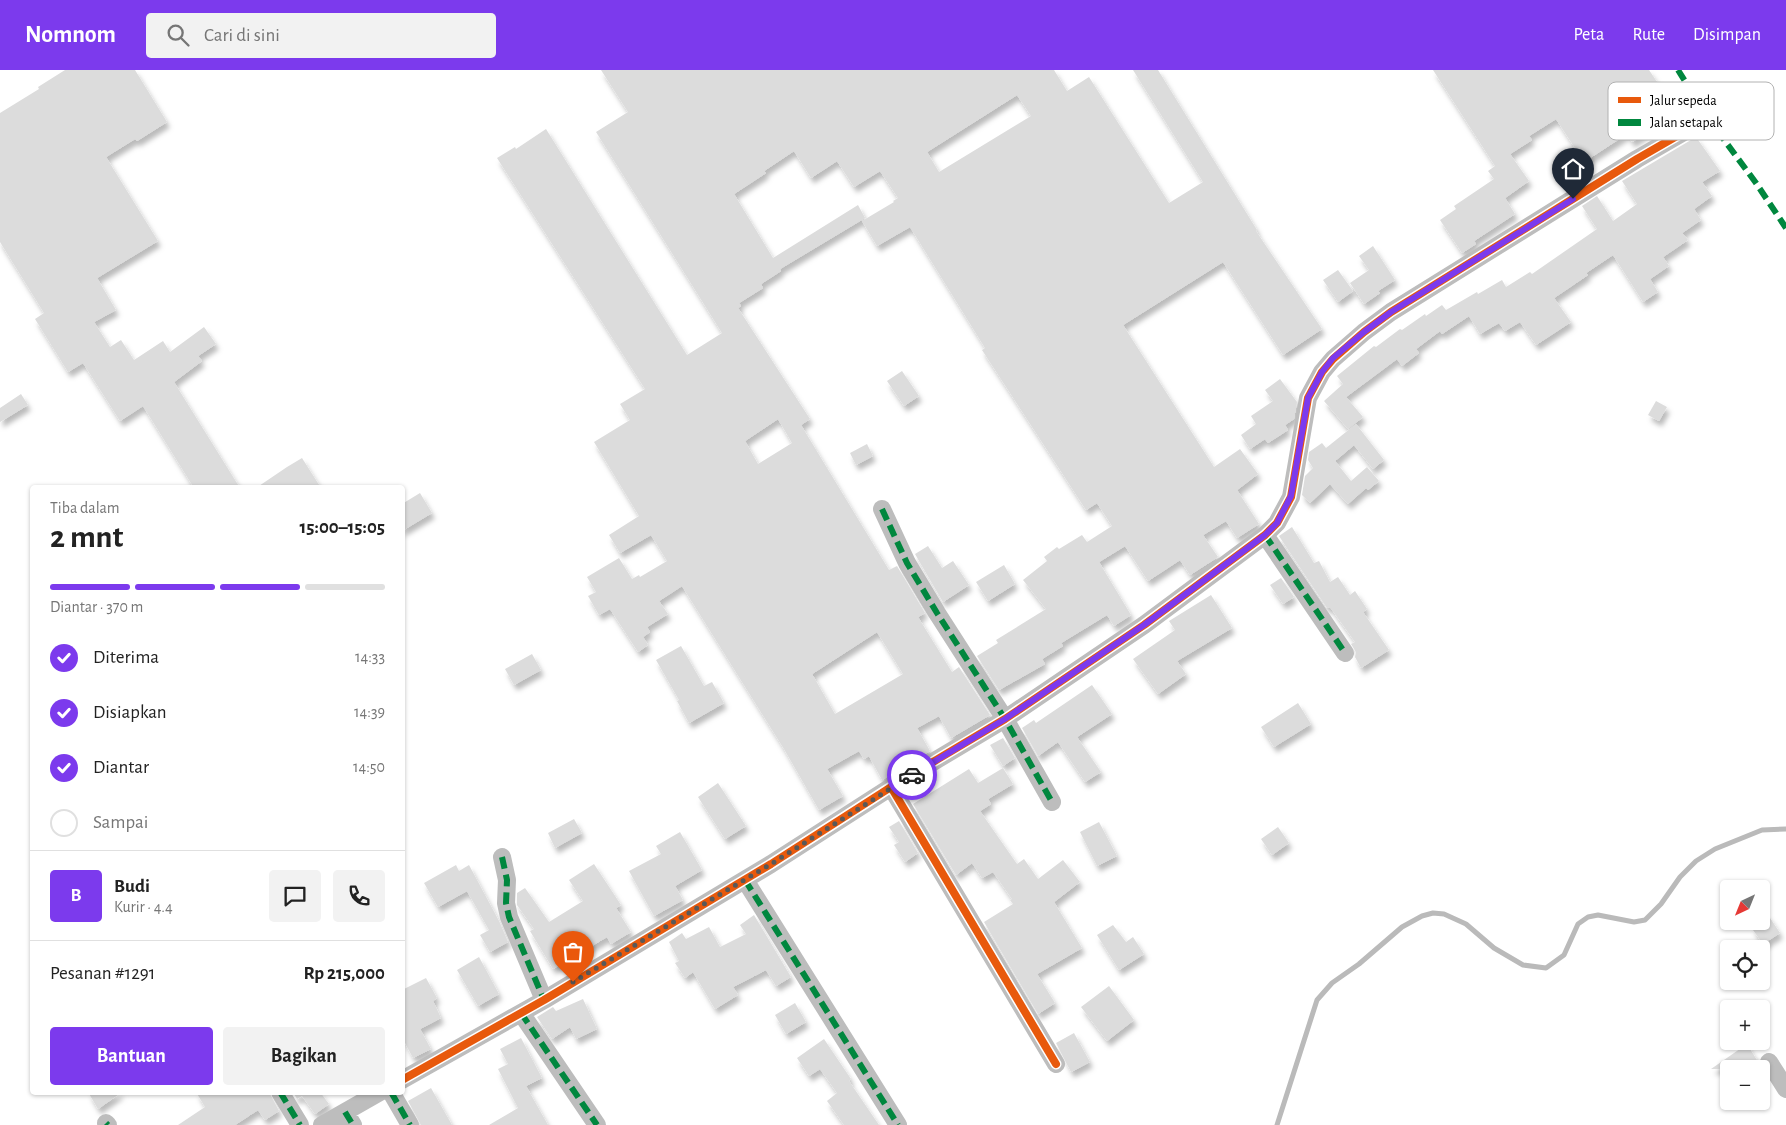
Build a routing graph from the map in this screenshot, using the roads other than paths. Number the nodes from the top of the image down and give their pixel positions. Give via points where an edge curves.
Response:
1 (1670, 140) edge
2 (882, 509) dead end
3 (1265, 535) junction
4 (1345, 653) dead end
5 (1005, 719) junction
6 (891, 787) junction
7 (1052, 802) dead end
8 (502, 857) dead end
9 (744, 880) junction
10 (544, 1000) junction
11 (521, 1013) junction
12 (1056, 1064) dead end
13 (1770, 1064) edge
14 (405, 1078) edge
15 (1786, 1089) edge
16 (282, 1095) edge
17 (376, 1095) edge
18 (393, 1095) edge
19 (349, 1118) edge
20 (300, 1125) edge
21 (322, 1125) edge
22 (410, 1125) edge
23 (597, 1125) edge
24 (898, 1125) edge

1 - 3 street via 1391,312 1333,358 1308,398 1291,496 1281,516
2 - 5 street via 907,563
3 - 4 street
3 - 5 street via 1144,625
5 - 6 street
5 - 7 street
6 - 9 street
6 - 12 street
8 - 10 street via 509,917
9 - 10 street
9 - 24 street
10 - 11 street
11 - 14 street
11 - 23 street
13 - 15 street
16 - 20 street
17 - 19 street
18 - 22 street
19 - 21 street

